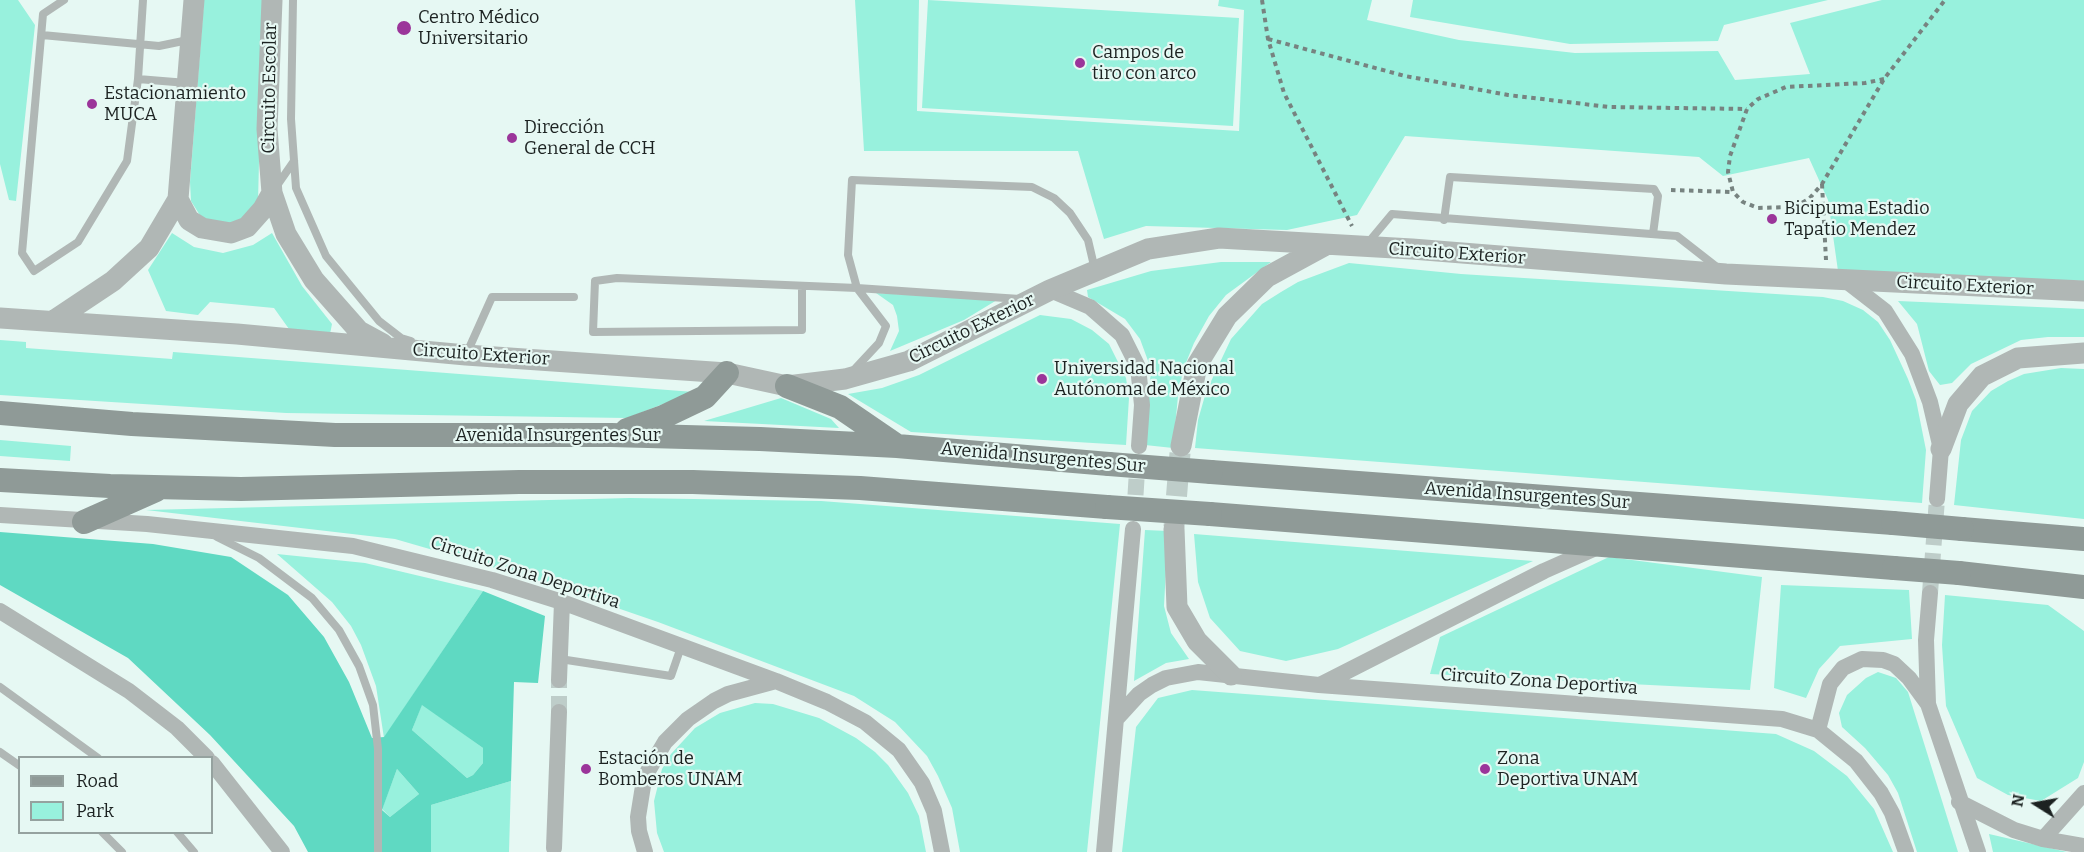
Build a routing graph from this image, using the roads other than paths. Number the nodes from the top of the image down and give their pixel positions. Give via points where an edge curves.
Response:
1 (64, 0) edge
2 (143, 0) edge
3 (194, 0) edge
4 (272, 0) edge
5 (293, 0) edge
6 (42, 35) junction
7 (191, 38) junction
8 (140, 46) junction
9 (138, 80) junction
10 (187, 83) junction
11 (294, 161) junction
12 (272, 193) junction
13 (178, 199) junction
14 (1444, 220) junction
15 (1653, 234) junction
16 (1324, 246) junction
17 (1364, 248) junction
18 (1096, 271) junction
19 (1726, 274) junction
20 (1845, 280) junction
21 (802, 286) junction
22 (857, 288) junction
23 (2084, 291) edge
24 (1042, 295) junction
25 (574, 297) dead end
26 (0, 318) edge
27 (53, 321) junction
28 (388, 348) junction
29 (2084, 353) edge
30 (459, 355) junction
31 (727, 373) junction
32 (845, 379) junction
33 (787, 386) junction
34 (0, 413) edge
35 (611, 435) junction
36 (897, 446) junction
37 (1139, 446) tunnel mouth
38 (1181, 446) tunnel mouth
39 (1941, 449) junction
40 (0, 480) edge
41 (162, 488) junction
42 (1936, 499) tunnel mouth
43 (0, 515) edge
44 (84, 522) junction
45 (200, 529) junction
46 (1133, 529) tunnel mouth
47 (1174, 529) tunnel mouth
48 (2084, 539) edge
49 (1604, 545) junction
50 (2081, 589) edge
51 (1930, 593) tunnel mouth
52 (562, 602) junction
53 (0, 611) edge
54 (681, 647) junction
55 (560, 659) junction
56 (1231, 675) junction
57 (560, 680) tunnel mouth
58 (776, 681) junction
59 (1319, 685) junction
60 (0, 687) edge
61 (1928, 704) junction
62 (559, 712) tunnel mouth
63 (1118, 717) junction
64 (1818, 730) junction
65 (0, 752) edge
66 (95, 756) edge
67 (205, 756) edge
68 (213, 764) edge
69 (18, 765) edge
70 (2084, 794) edge
71 (1959, 802) junction
72 (104, 834) edge
73 (179, 834) edge
74 (2043, 839) junction
75 (2084, 846) edge
76 (554, 848) dead end
77 (122, 852) edge
78 (194, 852) edge
79 (282, 852) edge
80 (378, 852) edge
81 (645, 852) edge
82 (942, 852) edge
83 (1104, 852) edge
84 (1906, 852) edge
85 (1978, 852) edge

1 - 6 lane via 43,14
2 - 8 lane
3 - 7 street
4 - 12 street, Circuito Escolar via 267,129
5 - 11 lane
6 - 8 lane
6 - 9 lane via 22,253 34,271 78,242 127,161
7 - 8 lane
7 - 10 street
8 - 9 lane
9 - 10 lane
10 - 13 street
11 - 12 lane
11 - 30 lane via 296,188 326,255 372,313 401,338
12 - 13 street via 247,227 231,234 202,228 189,220
12 - 28 street, Circuito Escolar via 286,234 314,280 359,331
13 - 27 street via 149,248 114,281
14 - 15 lane
14 - 15 lane via 1450,177 1654,189 1658,196
14 - 17 lane via 1392,214
15 - 19 lane via 1677,236
16 - 17 street, Circuito Exterior
16 - 18 street, Circuito Exterior via 1220,238 1148,249
16 - 38 street via 1267,277 1227,316 1197,364
17 - 19 street, Circuito Exterior
18 - 22 lane via 1088,240 1070,213 1054,198 1032,187 852,180 848,255
18 - 24 street, Circuito Exterior
19 - 20 street, Circuito Exterior
20 - 23 street, Circuito Exterior
20 - 39 street, Circuito Exterior via 1885,311 1902,334 1930,402
21 - 21 lane via 617,278 595,281 593,332 802,330
21 - 22 lane
22 - 24 lane
22 - 32 lane via 886,326 879,343
24 - 32 street, Circuito Exterior via 909,361
24 - 37 street via 1090,307 1122,335 1138,367 1142,405
25 - 30 lane via 492,297
26 - 27 street, Circuito Exterior
27 - 28 street, Circuito Exterior
28 - 30 street, Circuito Exterior
29 - 39 street, Circuito Exterior via 2018,358 1982,376 1958,404
30 - 31 street, Circuito Exterior
31 - 33 street, Circuito Exterior
31 - 35 main road via 705,397
32 - 33 street, Circuito Exterior
33 - 36 main road via 840,407
34 - 35 main road, Avenida Insurgentes Sur via 335,435
35 - 36 main road, Avenida Insurgentes Sur
36 - 48 main road, Avenida Insurgentes Sur, bridge
39 - 42 street, Circuito Exterior
40 - 41 main road
41 - 44 main road
41 - 49 main road, bridge via 519,482 693,482 860,488
43 - 44 street, Circuito Zona Deportiva
44 - 45 street, Circuito Zona Deportiva
45 - 52 street, Circuito Zona Deportiva via 309,539 388,552
45 - 80 lane via 259,558 296,584 326,614 350,648 373,705 378,749
46 - 63 street
47 - 56 street via 1177,607 1197,641
49 - 50 main road, bridge via 1959,573
49 - 59 street via 1544,571
51 - 61 street via 1926,640
52 - 54 street, Circuito Zona Deportiva
52 - 55 street
53 - 67 street via 129,690
54 - 55 lane via 672,676
54 - 58 street, Circuito Zona Deportiva
55 - 57 street
56 - 59 street, Circuito Zona Deportiva
56 - 63 street, Circuito Zona Deportiva via 1198,672 1166,678 1139,694
58 - 81 street via 714,701 665,742 643,786 638,818
58 - 82 street, Circuito Zona Deportiva via 865,722 899,750 931,803
59 - 64 street, Circuito Zona Deportiva via 1782,719
60 - 66 lane
61 - 64 street via 1910,678 1894,664 1862,659 1843,668 1830,684
61 - 71 street
62 - 76 street
63 - 83 street
64 - 84 street, Circuito Zona Deportiva via 1849,754 1875,784 1892,813
65 - 69 lane
68 - 79 street
70 - 74 street
71 - 74 street
71 - 85 street
72 - 77 lane
73 - 78 lane
74 - 75 street

